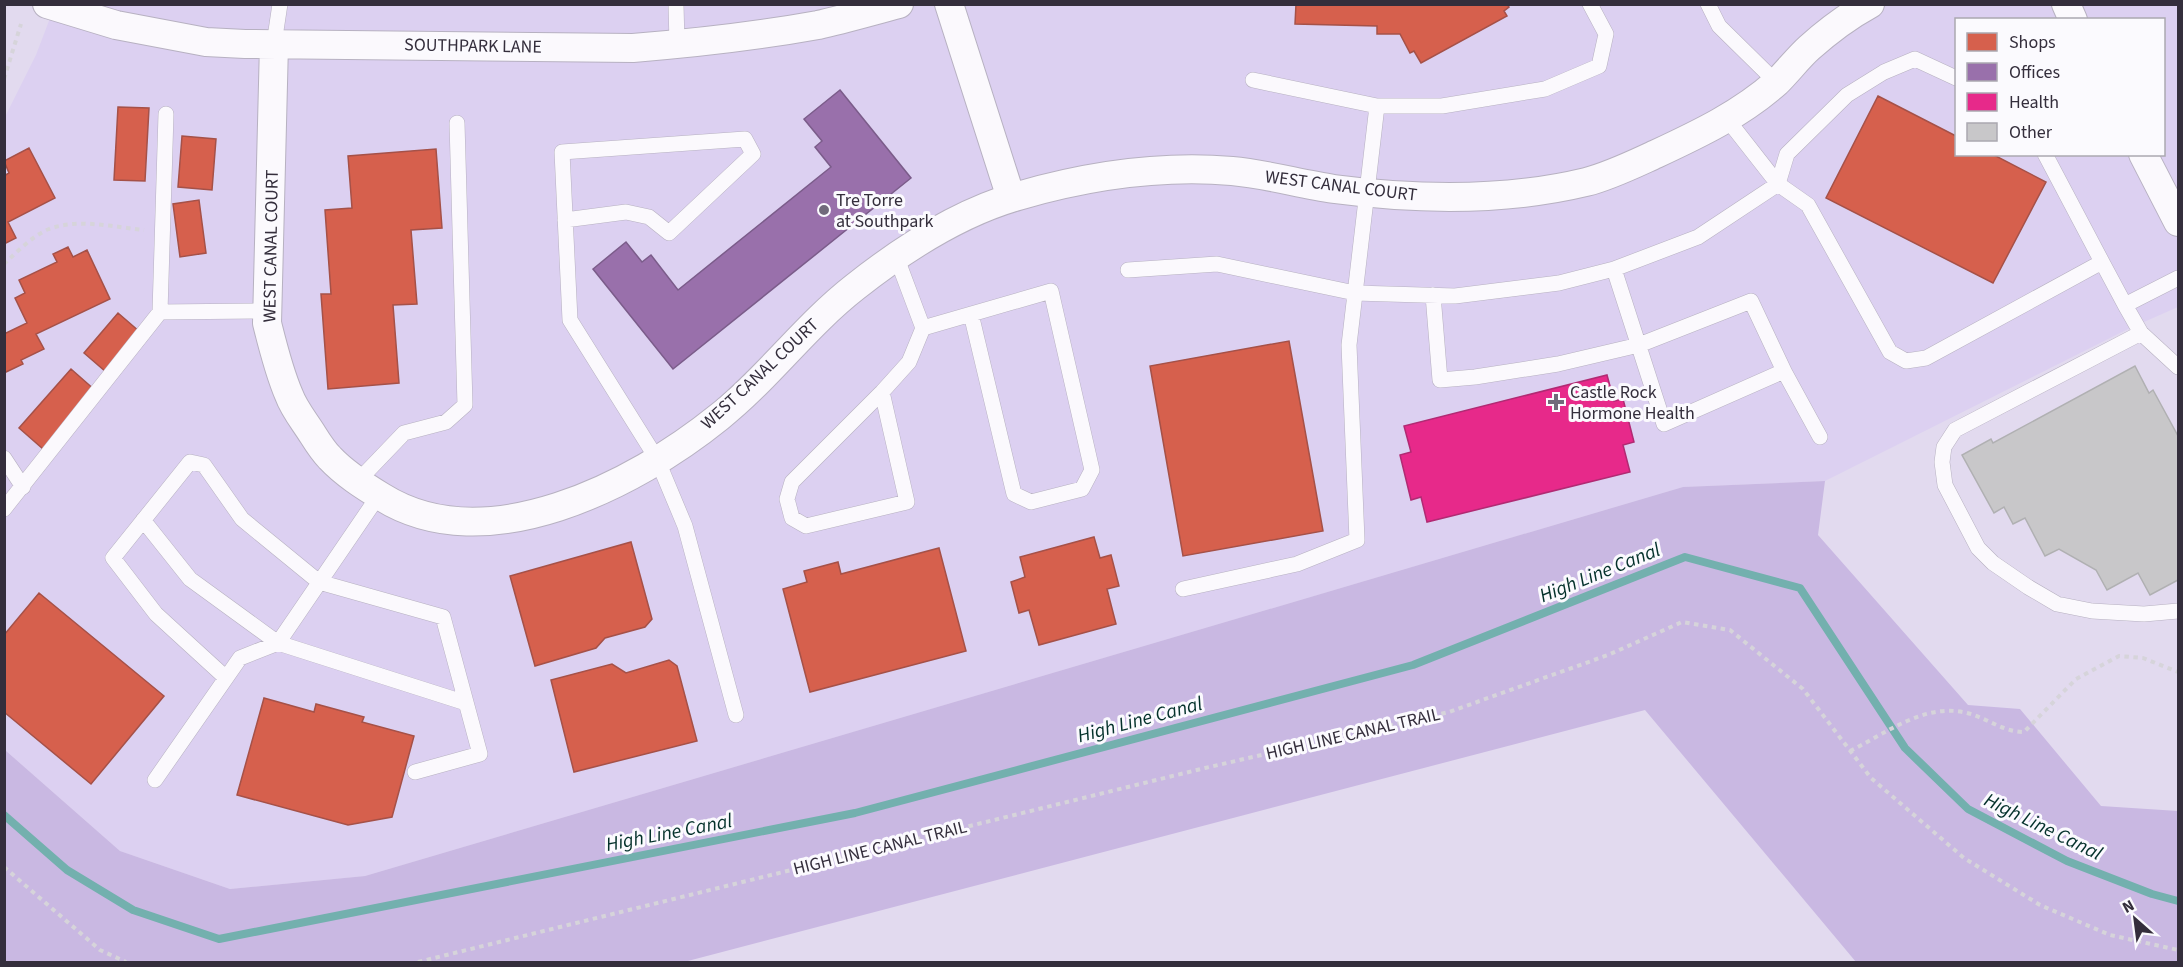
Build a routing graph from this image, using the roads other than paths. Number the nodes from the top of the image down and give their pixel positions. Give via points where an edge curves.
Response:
1 (47, 4) edge
2 (280, 4) edge
3 (676, 4) edge
4 (899, 4) edge
5 (949, 4) edge
6 (1590, 4) edge
7 (1708, 4) edge
8 (1870, 4) edge
9 (2066, 4) edge
10 (2072, 18) edge
11 (273, 44) junction
12 (678, 45) junction
13 (1955, 78) edge
14 (1253, 80) dead end
15 (1776, 82) junction
16 (1377, 106) junction
17 (166, 114) dead end
18 (1727, 119) junction
19 (457, 123) dead end
20 (2046, 156) edge
21 (2144, 156) edge
22 (1778, 184) junction
23 (1368, 193) junction
24 (1011, 198) junction
25 (565, 220) junction
26 (2178, 222) edge
27 (896, 256) junction
28 (2102, 262) junction
29 (1614, 269) junction
30 (1128, 270) dead end
31 (2178, 278) edge
32 (1355, 293) junction
33 (1433, 295) junction
34 (2126, 305) junction
35 (267, 311) junction
36 (160, 312) junction
37 (971, 314) junction
38 (923, 328) junction
39 (2141, 333) junction
40 (1639, 345) junction
41 (2178, 367) edge
42 (1784, 371) junction
43 (882, 392) junction
44 (1820, 437) dead end
45 (4, 458) edge
46 (657, 459) junction
47 (23, 487) junction
48 (368, 488) junction
49 (4, 509) edge
50 (143, 520) junction
51 (319, 582) junction
52 (1183, 589) dead end
53 (2178, 611) edge
54 (278, 643) junction
55 (226, 678) junction
56 (466, 703) junction
57 (736, 715) dead end
58 (415, 772) dead end
59 (155, 780) dead end

1 - 11 street, SOUTHPARK LANE via 116,25 194,40
2 - 11 lane
3 - 12 lane
4 - 12 street, SOUTHPARK LANE via 790,30
5 - 24 street
6 - 16 lane via 1606,34 1599,66 1545,89 1442,106
7 - 15 lane via 1719,26
8 - 15 street, WEST CANAL COURT via 1848,16 1809,48
9 - 10 street
11 - 12 street, SOUTHPARK LANE via 633,48
11 - 35 street, WEST CANAL COURT
13 - 22 lane via 1915,59 1884,72 1847,95 1787,154
14 - 16 lane
15 - 18 street, WEST CANAL COURT
16 - 23 lane
17 - 36 lane
18 - 22 lane
18 - 23 street, WEST CANAL COURT via 1591,181 1504,196 1438,198
19 - 48 lane via 465,405 446,422 404,433
20 - 28 lane
21 - 26 street
22 - 28 lane via 1808,205 1890,352 1906,361 1926,358
22 - 29 lane via 1698,237
23 - 24 street, WEST CANAL COURT via 1234,171 1186,170 1092,178
23 - 32 lane
24 - 27 street, WEST CANAL COURT via 945,226
25 - 25 lane via 562,152 745,139 753,154 669,233 649,218 626,212
25 - 46 lane via 570,320
27 - 38 lane
27 - 46 street, WEST CANAL COURT via 850,290 720,416
28 - 34 lane
29 - 33 lane via 1559,283 1455,296
29 - 40 lane
30 - 32 lane via 1216,264
31 - 34 lane
32 - 33 lane
32 - 52 lane via 1349,345 1357,540 1297,564
33 - 40 lane via 1440,380 1558,364
34 - 39 lane
35 - 36 lane
35 - 48 street, WEST CANAL COURT via 272,343 290,400 328,457
36 - 47 lane
37 - 37 lane via 1051,291 1092,470 1082,489 1031,502 1014,494
37 - 38 lane
38 - 43 lane via 909,362
39 - 41 lane
39 - 53 lane via 1955,430 1944,447 1942,462 1945,484 1978,548 2028,587 2057,604 2091,611
40 - 42 lane via 1751,301
40 - 42 lane via 1664,424
42 - 44 lane
43 - 43 lane via 792,482 787,499 792,518 806,526 907,502
45 - 47 lane
46 - 48 street, WEST CANAL COURT via 584,499 494,520 424,517
46 - 57 lane via 685,526
47 - 49 lane
48 - 51 lane
50 - 51 lane via 190,462 204,465 243,519
50 - 54 lane via 190,579
50 - 55 lane via 113,558 156,614
51 - 54 lane
51 - 56 lane via 443,617
54 - 55 lane via 240,658
54 - 56 lane
55 - 59 lane
56 - 58 lane via 480,754

